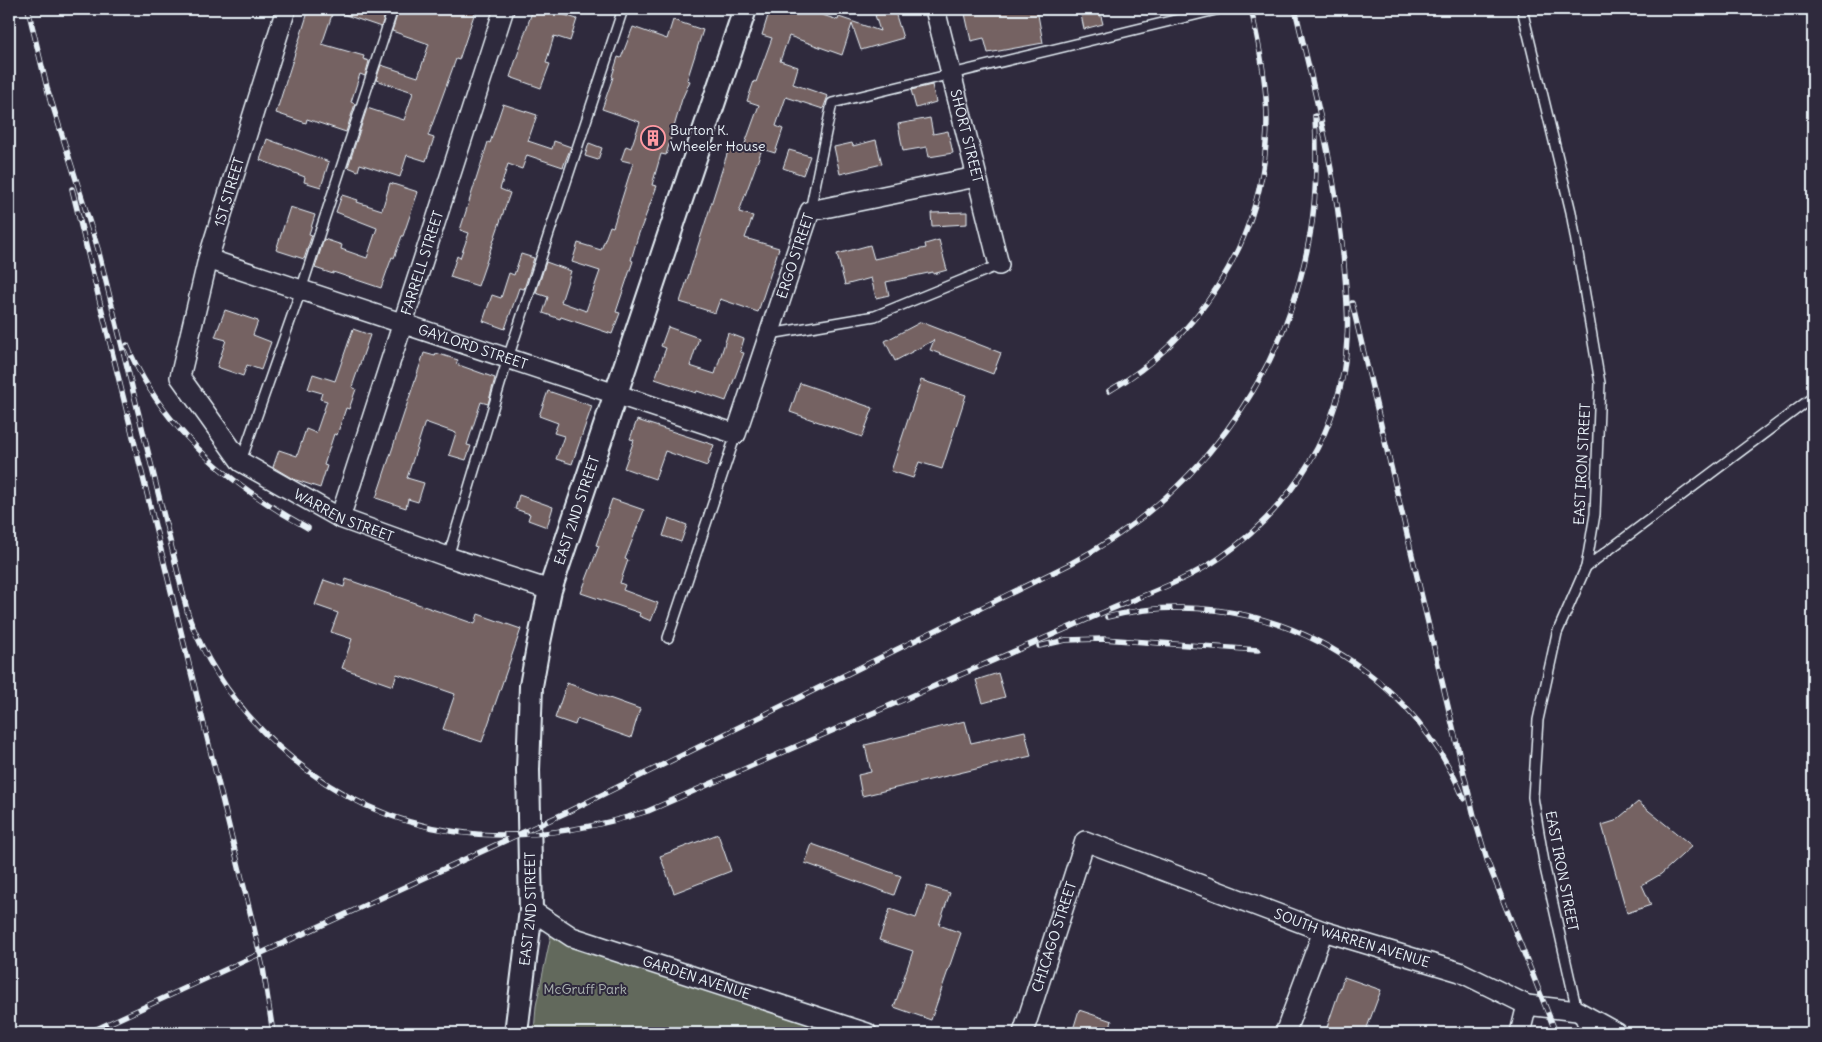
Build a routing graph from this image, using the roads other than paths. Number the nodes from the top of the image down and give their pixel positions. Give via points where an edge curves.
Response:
1 (286, 9) edge
2 (393, 9) edge
3 (504, 9) edge
4 (623, 9) edge
5 (745, 9) edge
6 (935, 9) edge
7 (1220, 9) edge
8 (1522, 9) edge
9 (950, 73) junction
10 (976, 177) junction
11 (810, 211) junction
12 (208, 259) junction
13 (1000, 265) joint
14 (301, 290) junction
15 (402, 323) junction
16 (770, 334) junction
17 (508, 358) junction
18 (180, 377) joint
19 (616, 394) junction
20 (1813, 397) edge
21 (736, 434) junction
22 (241, 462) junction
23 (340, 518) junction
24 (448, 556) junction
25 (1586, 567) junction
26 (550, 590) junction
27 (668, 638) dead end
28 (1086, 841) joint
29 (531, 910) junction
30 (1323, 931) junction
31 (1527, 1005) junction
32 (1577, 1011) junction
33 (516, 1033) edge
34 (867, 1033) edge
35 (1023, 1033) edge
36 (1284, 1033) edge
37 (1520, 1033) edge
38 (1586, 1033) edge
39 (1617, 1033) edge

1 - 12 street, 1ST STREET
2 - 14 lane
3 - 15 street, FARRELL STREET
4 - 17 lane
5 - 19 street, EAST 2ND STREET
6 - 9 street, SHORT STREET
7 - 9 lane
8 - 25 lane, EAST IRON STREET via 1571,212 1600,383 1595,514
9 - 10 street, SHORT STREET
9 - 11 lane via 832,103
10 - 11 street, ERGO STREET
10 - 13 street, SHORT STREET
11 - 16 street, ERGO STREET
12 - 14 street, GAYLORD STREET
12 - 18 street, 1ST STREET
13 - 16 lane via 875,316
14 - 15 street, GAYLORD STREET
14 - 22 lane
15 - 17 street, GAYLORD STREET
15 - 23 street, FARRELL STREET
16 - 21 street, ERGO STREET
17 - 19 street, GAYLORD STREET
17 - 24 lane
18 - 22 street, WARREN STREET
19 - 21 street, GAYLORD STREET
19 - 26 street, EAST 2ND STREET
20 - 25 lane
21 - 27 lane
22 - 23 street, WARREN STREET
23 - 24 street, WARREN STREET
24 - 26 street, WARREN STREET
25 - 32 lane, EAST IRON STREET via 1557,633 1538,720 1533,797 1545,868
26 - 29 street, EAST 2ND STREET via 531,686 528,727
28 - 30 street, SOUTH WARREN AVENUE
28 - 35 street, CHICAGO STREET
29 - 33 street, EAST 2ND STREET
29 - 34 street, GARDEN AVENUE via 572,937
30 - 31 street, SOUTH WARREN AVENUE via 1460,972
30 - 36 street
31 - 32 street, SOUTH WARREN AVENUE
31 - 37 street
32 - 38 lane, EAST IRON STREET
32 - 39 street, SOUTH WARREN AVENUE

